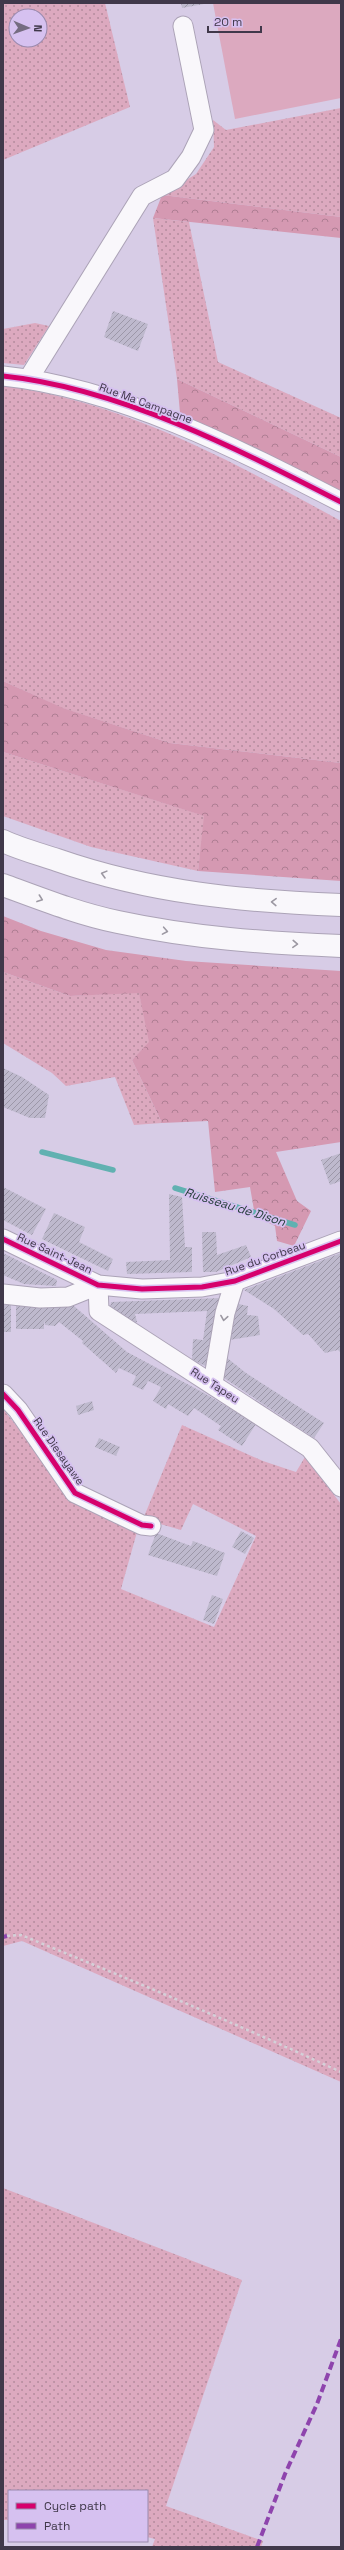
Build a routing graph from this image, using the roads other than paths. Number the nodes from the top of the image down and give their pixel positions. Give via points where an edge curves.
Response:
1 (183, 26) dead end
2 (3, 376) edge
3 (29, 378) junction
4 (341, 502) edge
5 (3, 841) edge
6 (3, 885) edge
7 (341, 905) edge
8 (341, 946) edge
9 (3, 1239) edge
10 (341, 1241) edge
11 (234, 1281) junction
12 (98, 1285) junction
13 (3, 1294) edge
14 (213, 1383) junction
15 (3, 1394) edge
16 (341, 1487) edge
17 (151, 1526) dead end

1 - 3 street via 204,130 191,157 175,179 142,196
2 - 3 street, Rue Ma Campagne
3 - 4 street, Rue Ma Campagne via 75,388 186,427
7 -> 5 highway via 266,902 195,895 76,867
6 -> 8 highway via 53,904 117,922 176,933 258,942
9 - 12 street, Rue Saint-Jean
10 - 11 street, Rue du Corbeau
11 - 12 street, Rue du Corbeau via 187,1288 142,1289
11 -> 14 street via 225,1313
12 - 13 street via 68,1297 40,1298
12 - 14 street, Rue Tapeu via 99,1311
14 - 16 street, Rue Tapeu via 310,1448
15 - 17 street, Rue Diesayawe via 18,1410 75,1493 142,1525

